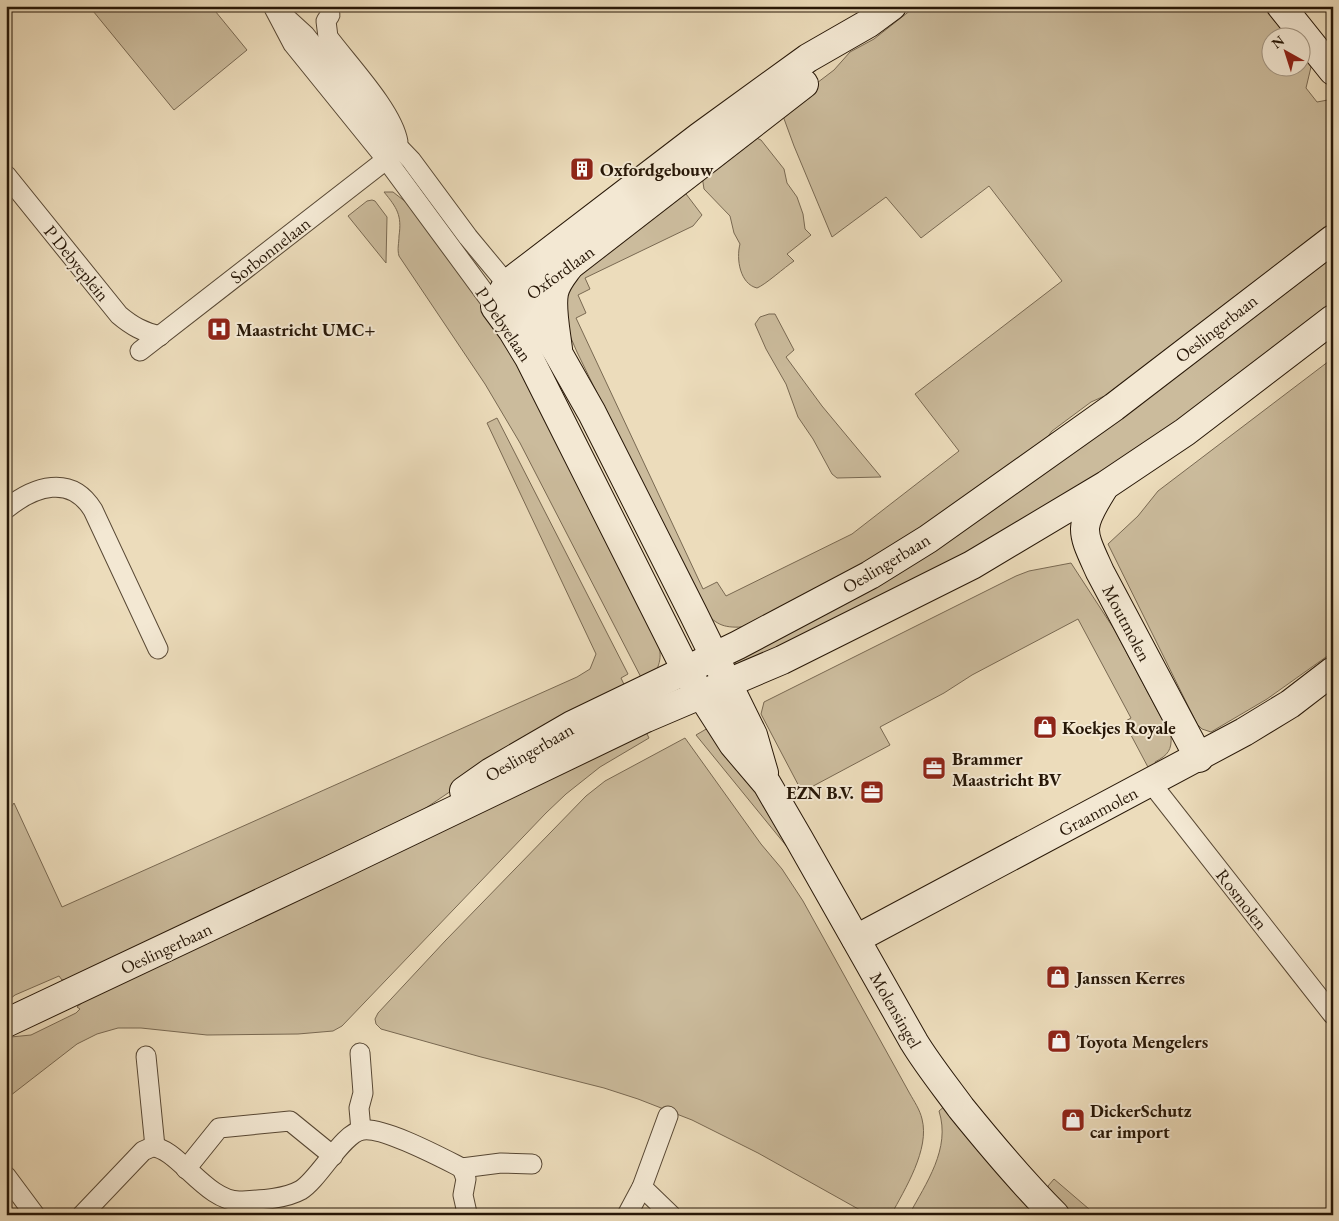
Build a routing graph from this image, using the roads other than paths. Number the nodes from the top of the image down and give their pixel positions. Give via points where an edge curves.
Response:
1 (892, 6) edge
2 (1280, 6) edge
3 (336, 11) edge
4 (1333, 71) edge
5 (756, 108) junction
6 (393, 154) junction
7 (6, 174) edge
8 (1333, 239) edge
9 (570, 266) junction
10 (508, 297) junction
11 (1333, 319) edge
12 (160, 336) junction
13 (140, 351) dead end
14 (558, 353) junction
15 (1106, 486) junction
16 (6, 509) edge
17 (694, 613) junction
18 (760, 633) junction
19 (158, 649) dead end
20 (714, 657) junction
21 (1333, 670) edge
22 (693, 683) junction
23 (726, 683) junction
24 (1199, 758) junction
25 (1151, 782) junction
26 (767, 784) junction
27 (856, 939) junction
28 (1333, 1015) edge
29 (6, 1023) edge
30 (360, 1053) dead end
31 (146, 1056) dead end
32 (668, 1116) dead end
33 (361, 1130) junction
34 (155, 1146) junction
35 (333, 1156) junction
36 (532, 1164) dead end
37 (462, 1168) junction
38 (186, 1169) junction
39 (6, 1176) edge
40 (642, 1187) junction
41 (467, 1214) edge
42 (35, 1215) edge
43 (82, 1215) edge
44 (626, 1215) edge
45 (671, 1215) edge
46 (1055, 1215) edge

1 - 5 street, Oxfordlaan via 808,58
2 - 4 street
3 - 6 street via 326,22 328,37 389,117 397,134
3 - 6 street, P Debyelaan via 299,40 365,110
5 - 9 street, Oxfordlaan
5 - 10 street, Oxfordlaan via 699,136
6 - 10 street, P Debyelaan
6 - 10 street, P Debyelaan via 411,160 468,236
6 - 12 street, Sorbonnelaan
7 - 12 street, P Debyeplein via 119,315 132,326
8 - 18 street, Oeslingerbaan via 1114,407 928,539 870,575
9 - 10 street, Oxfordlaan
9 - 14 street via 554,292
10 - 14 street, P Debyelaan
10 - 22 street, P Debyelaan via 512,330 617,529
11 - 15 street, Oeslingerbaan via 1185,432
12 - 13 street, Sorbonnelaan
14 - 17 street, P Debyelaan
15 - 23 street, Oeslingerbaan via 972,565 829,638
15 - 24 street, Moutmolen via 1086,518 1084,528 1088,544
16 - 19 street via 31,493 50,488 69,489 84,498
17 - 18 street via 708,628 727,637
17 - 20 street, P Debyelaan
18 - 20 street, Oeslingerbaan
20 - 22 street, Oeslingerbaan
20 - 23 street, Molensingel
21 - 24 street, Graanmolen via 1266,720
22 - 23 street, Oeslingerbaan
22 - 26 street, Molensingel via 734,744
22 - 29 street, Oeslingerbaan via 572,726 492,772 406,833
23 - 26 street, Molensingel via 753,735
24 - 25 street, Graanmolen
25 - 27 street, Graanmolen
25 - 28 street, Rosmolen
26 - 27 street, Molensingel
27 - 46 street, Molensingel via 928,1064 1022,1183
30 - 33 street
31 - 34 street
32 - 40 street
33 - 35 street via 345,1140
33 - 37 street via 392,1136
34 - 38 street
34 - 43 street via 143,1151
35 - 38 street via 313,1179 291,1195 239,1202 220,1196
35 - 38 street via 290,1121 220,1128
36 - 37 street via 501,1163
37 - 41 street via 466,1179 463,1195
39 - 42 street
40 - 44 street
40 - 45 street

